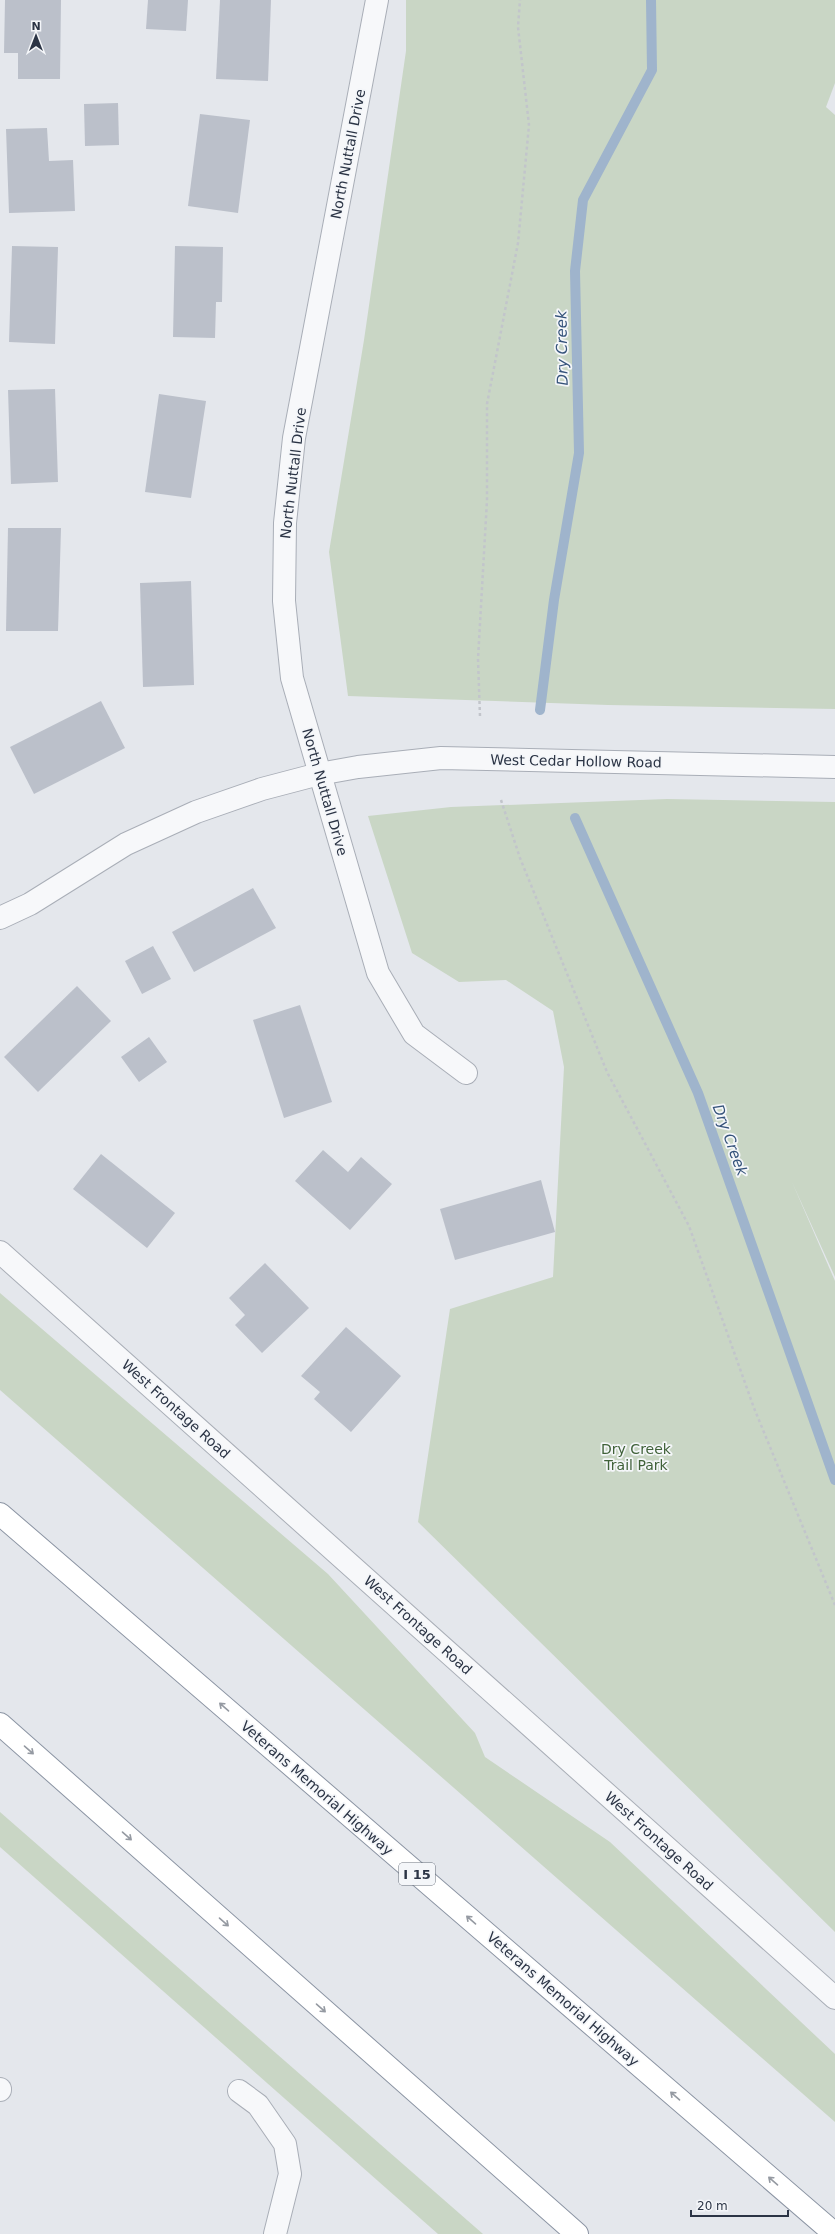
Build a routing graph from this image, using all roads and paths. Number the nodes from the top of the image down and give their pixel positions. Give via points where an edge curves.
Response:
1 (377, 0) edge
2 (520, 0) edge
3 (480, 716) dead end
4 (835, 767) edge
5 (319, 774) junction
6 (501, 800) dead end
7 (0, 918) edge
8 (466, 1073) dead end
9 (0, 1252) edge
10 (0, 1514) edge
11 (835, 1605) edge
12 (0, 1724) edge
13 (835, 1998) edge
14 (239, 2091) dead end
15 (275, 2234) edge
16 (576, 2234) edge
17 (835, 2234) edge

1 - 5 street, North Nuttall Drive via 294,438 285,524 284,601 292,678
2 - 3 path via 518,27 529,125 518,243 487,404 486,500 478,659
4 - 5 street, West Cedar Hollow Road via 441,758 368,765
5 - 7 street, West Cedar Hollow Road via 196,812 126,844 30,904
5 - 8 street, North Nuttall Drive via 381,980 414,1034
6 - 11 path via 520,858 607,1072 689,1226 754,1408
9 - 13 street, West Frontage Road
17 -> 10 highway, Veterans Memorial Highway / I 15
12 -> 16 highway
14 - 15 street via 258,2106 285,2144 290,2174

